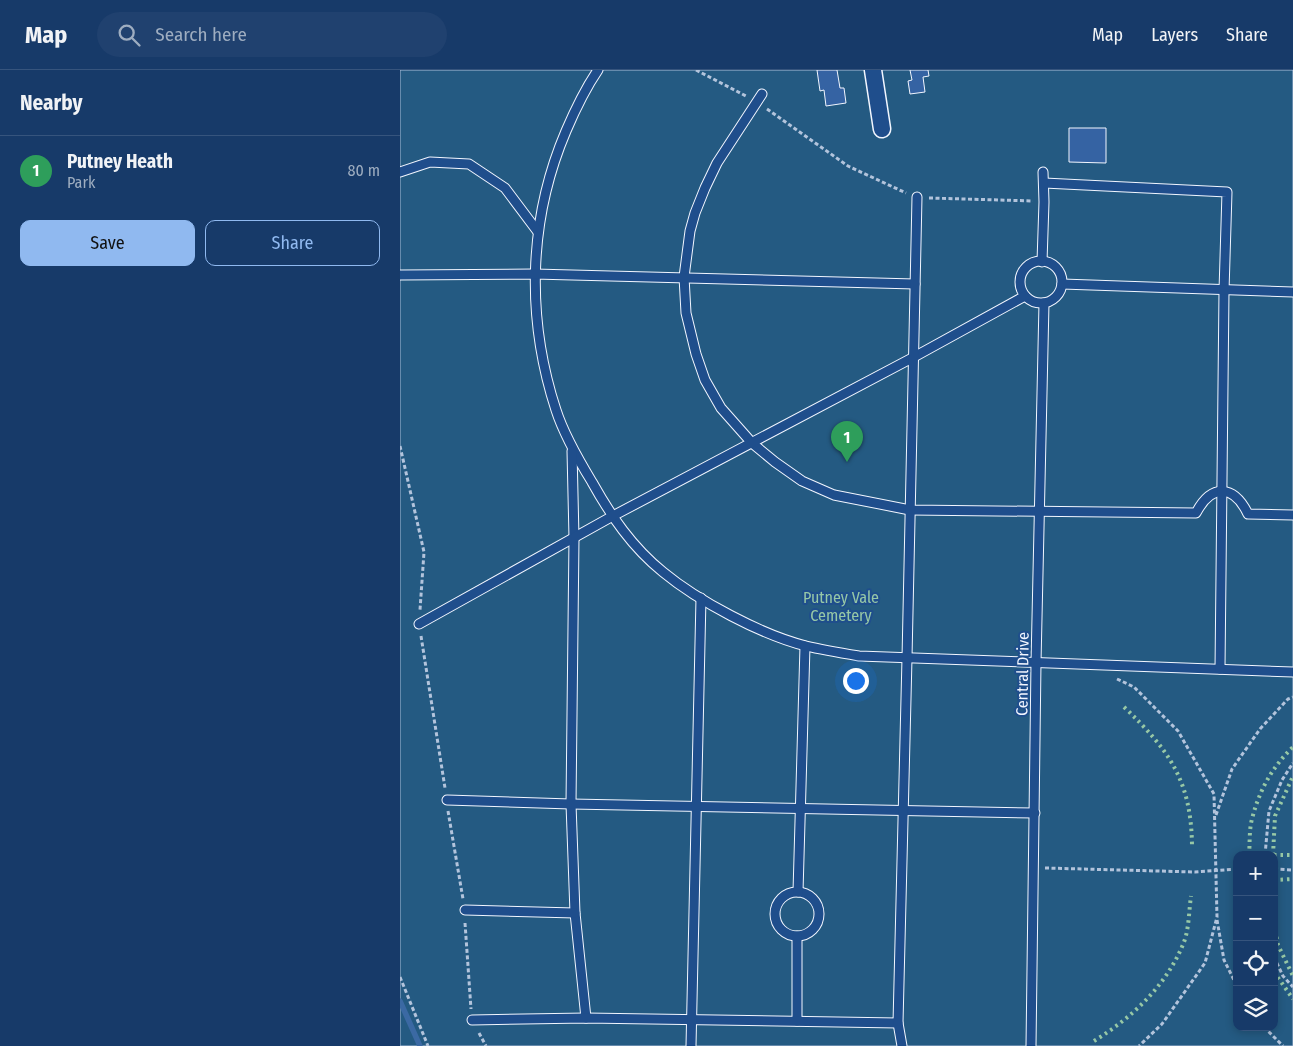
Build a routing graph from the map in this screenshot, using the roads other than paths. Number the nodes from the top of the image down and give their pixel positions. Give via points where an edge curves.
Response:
1 (598, 70) edge
2 (873, 70) edge
3 (759, 98) road end
4 (882, 129) dead end
5 (400, 172) edge
6 (1043, 172) dead end
7 (1044, 184) junction
8 (917, 197) road end
9 (538, 232) junction
10 (1042, 262) junction
11 (534, 274) junction
12 (400, 275) edge
13 (684, 277) junction
14 (915, 284) junction
15 (1062, 284) junction
16 (1224, 291) junction
17 (1293, 292) edge
18 (1025, 296) junction
19 (1044, 303) junction
20 (914, 357) junction
21 (752, 443) junction
22 (572, 448) junction
23 (1223, 491) junction
24 (910, 510) junction
25 (1040, 511) junction
26 (1293, 515) edge
27 (611, 516) junction
28 (574, 538) junction
29 (700, 598) junction
30 (419, 624) road end
31 (805, 646) junction
32 (908, 658) junction
33 (1036, 663) junction
34 (1220, 670) junction
35 (1293, 672) edge
36 (447, 800) road end
37 (571, 804) junction
38 (697, 806) junction
39 (800, 808) junction
40 (904, 810) junction
41 (1036, 813) junction
42 (798, 892) junction
43 (465, 910) road end
44 (575, 913) junction
45 (797, 936) junction
46 (586, 1018) junction
47 (691, 1019) junction
48 (472, 1020) road end
49 (797, 1021) junction
50 (898, 1024) junction
51 (691, 1046) edge
52 (902, 1046) edge
53 (1031, 1046) edge

1 - 9 lane via 575,110 562,142 544,197
2 - 4 street
3 - 13 lane via 717,163 695,213
5 - 9 lane via 430,162 469,164 506,188
6 - 7 lane
7 - 10 lane
7 - 16 lane via 1228,192
8 - 14 lane
9 - 11 lane
10 - 15 lane via 1059,271
10 - 18 lane via 1029,266 1022,276
11 - 12 lane
11 - 13 lane
11 - 22 lane via 541,348 556,411
13 - 14 lane
13 - 21 lane via 686,313 705,380 721,408
14 - 20 lane
15 - 16 lane
15 - 19 lane via 1056,296
16 - 17 lane
16 - 23 lane
18 - 19 lane
18 - 20 lane
19 - 25 lane, Central Drive
20 - 21 lane
20 - 24 lane
21 - 24 lane via 802,481 834,495
21 - 27 lane
22 - 27 lane
22 - 28 lane
23 - 25 lane via 1211,494 1196,513
23 - 26 lane via 1242,502 1248,514
23 - 34 lane
24 - 25 lane
24 - 32 lane
25 - 33 lane, Central Drive
27 - 28 lane
27 - 29 lane via 637,549
28 - 30 lane
28 - 37 lane
29 - 31 lane via 767,632
29 - 38 lane
31 - 32 lane via 859,656
31 - 39 lane
32 - 33 lane
32 - 40 lane
33 - 34 lane
33 - 41 lane, Central Drive
34 - 35 lane
36 - 37 lane
37 - 38 lane
37 - 44 lane
38 - 39 lane
38 - 47 lane
39 - 40 lane
39 - 42 lane
40 - 41 lane
40 - 50 lane
41 - 53 lane, Central Drive
42 - 45 lane via 783,897 776,910 778,925 783,931
42 - 45 lane via 815,900 820,913 811,932
43 - 44 lane
44 - 46 lane
45 - 49 lane
46 - 47 lane
46 - 48 lane
47 - 49 lane
47 - 51 lane
49 - 50 lane
50 - 52 lane

